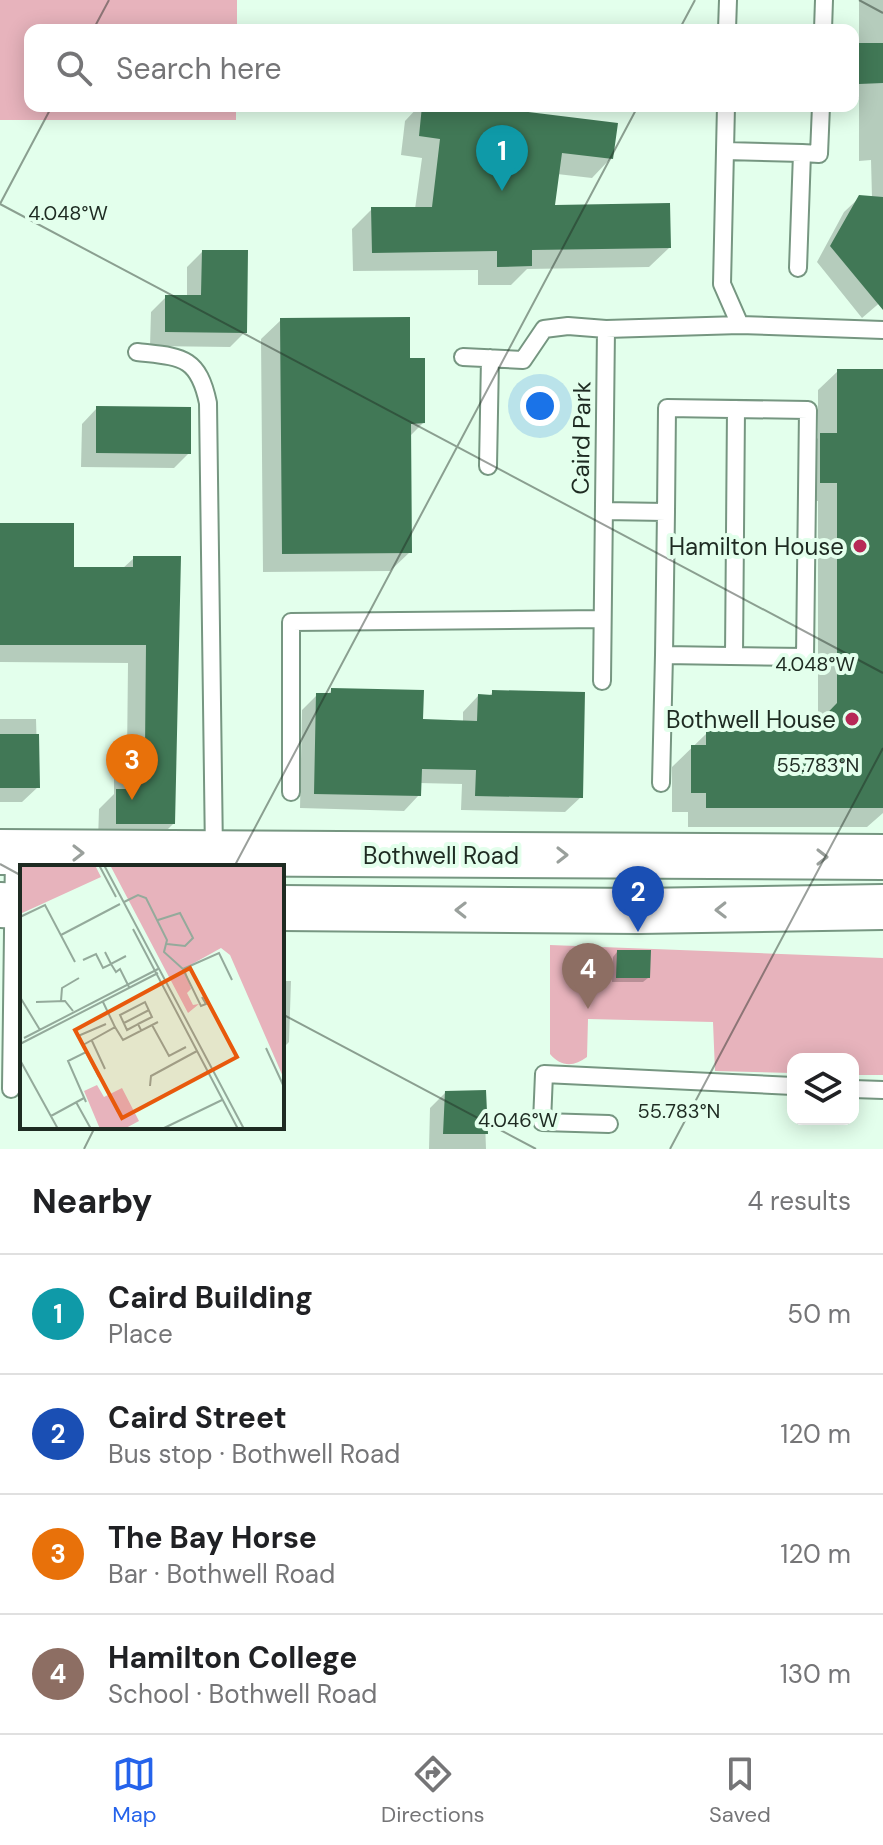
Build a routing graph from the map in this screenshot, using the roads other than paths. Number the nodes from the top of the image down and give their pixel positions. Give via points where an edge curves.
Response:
1 (728, 0) edge
2 (824, 0) edge
3 (727, 24) edge
4 (823, 24) edge
5 (726, 112) edge
6 (821, 112) edge
7 (725, 151) junction
8 (802, 153) junction
9 (798, 268) dead end
10 (740, 325) junction
11 (606, 329) junction
12 (883, 330) edge
13 (137, 352) dead end
14 (463, 357) dead end
15 (490, 358) junction
16 (736, 409) junction
17 (488, 466) dead end
18 (604, 511) junction
19 (666, 512) junction
20 (602, 619) junction
21 (664, 655) junction
22 (734, 656) junction
23 (602, 681) dead end
24 (661, 783) dead end
25 (291, 792) dead end
26 (7, 852) edge
27 (883, 857) edge
28 (214, 860) edge
29 (12, 906) edge
30 (883, 907) edge
31 (284, 908) edge
32 (787, 1086) edge
33 (11, 1089) dead end
34 (859, 1089) edge
35 (883, 1090) edge
36 (609, 1124) dead end

1 - 3 lane
2 - 4 lane
5 - 7 lane
6 - 8 lane via 819,154
7 - 8 lane
7 - 10 lane via 722,284
8 - 9 lane
10 - 11 lane
10 - 12 lane
11 - 15 lane via 544,329 523,360
11 - 18 lane, Caird Park
13 - 28 lane via 173,356 193,365 204,381 208,403
14 - 15 lane
15 - 17 lane
16 - 19 lane via 667,408
16 - 22 lane
16 - 22 lane via 808,410 805,657
18 - 19 lane
18 - 20 lane, Caird Park
19 - 21 lane
20 - 23 lane, Caird Park
20 - 25 lane via 291,622
21 - 22 lane
21 - 24 lane
26 -> 28 main road, Bothwell Road
26 - 29 lane
28 -> 27 main road, Bothwell Road
29 - 33 lane
30 -> 31 main road
32 - 36 lane via 544,1074 542,1122
34 - 35 lane

